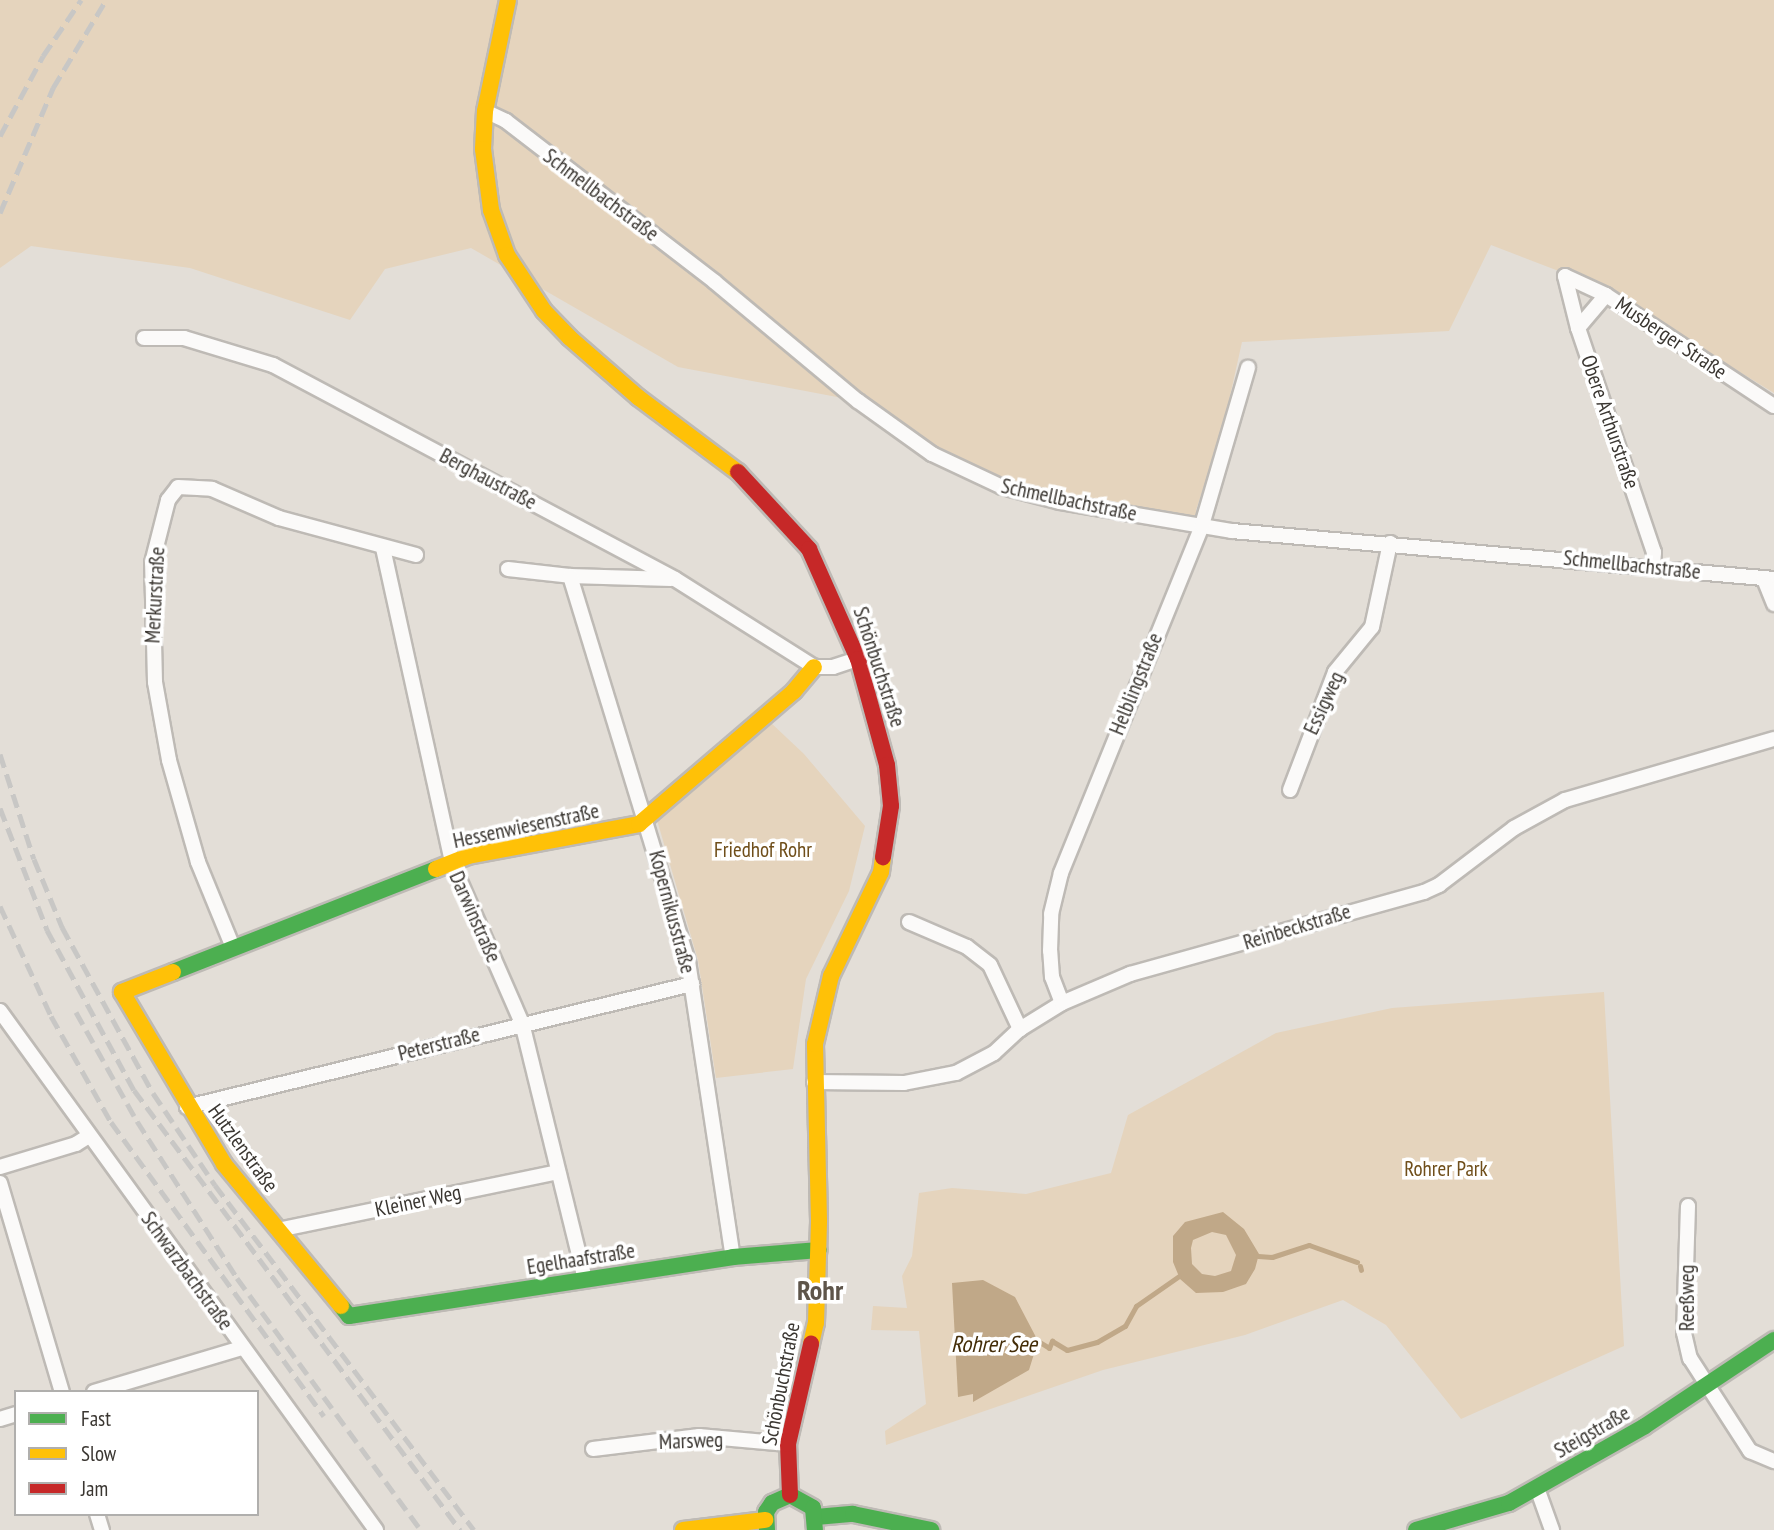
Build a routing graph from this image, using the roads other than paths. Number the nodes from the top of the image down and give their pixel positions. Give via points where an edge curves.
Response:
1 (508, 0) edge
2 (485, 111) junction
3 (1565, 276) joint
4 (1606, 295) junction
5 (1578, 328) junction
6 (144, 338) dead end
7 (1248, 368) dead end
8 (1774, 406) edge
9 (1202, 525) junction
10 (1390, 543) junction
11 (383, 548) junction
12 (416, 555) dead end
13 (1653, 568) junction
14 (508, 569) dead end
15 (570, 576) junction
16 (675, 579) junction
17 (1769, 579) edge
18 (1774, 604) edge
19 (858, 659) junction
20 (814, 667) junction
21 (1774, 739) edge
22 (1290, 790) dead end
23 (646, 819) junction
24 (452, 863) junction
25 (909, 922) dead end
26 (232, 945) junction
27 (692, 984) junction
28 (122, 992) joint
29 (1062, 1003) junction
30 (0, 1011) edge
31 (522, 1023) junction
32 (1020, 1028) junction
33 (814, 1082) junction
34 (187, 1107) junction
35 (89, 1136) junction
36 (0, 1167) edge
37 (558, 1172) junction
38 (0, 1183) edge
39 (1688, 1206) dead end
40 (278, 1230) junction
41 (819, 1250) junction
42 (733, 1256) junction
43 (585, 1280) junction
44 (349, 1316) joint
45 (1774, 1340) edge
46 (242, 1348) junction
47 (1706, 1386) junction
48 (61, 1390) edge
49 (101, 1390) edge
50 (788, 1444) junction
51 (593, 1449) dead end
52 (1774, 1461) edge
53 (1537, 1488) junction
54 (790, 1495) junction
55 (816, 1523) edge
56 (766, 1525) edge
57 (376, 1530) edge
58 (683, 1530) edge
59 (931, 1530) edge
60 (1416, 1530) edge
61 (1552, 1530) edge

1 - 2 street, Schönbuchstraße
2 - 9 street, Schmellbachstraße via 506,121 715,282 835,383 932,454 1002,487 1060,502
2 - 19 street, Schönbuchstraße via 483,149 491,210 519,277 570,338 639,398 753,483 782,513 820,569
3 - 4 street, Musberger Straße
3 - 5 street, Obere Arthurstraße
4 - 5 street
4 - 8 street, Musberger Straße
5 - 13 street, Obere Arthurstraße via 1654,552
6 - 16 street, Berghaustraße via 184,338 273,365
7 - 9 street, Helblingstraße
9 - 10 street, Schmellbachstraße
9 - 29 street, Helblingstraße via 1061,873 1051,915 1050,951 1052,977
10 - 13 street, Schmellbachstraße
10 - 22 street, Essigweg via 1372,627 1335,672
11 - 12 street, Merkurstraße
11 - 24 street, Darwinstraße
11 - 26 street, Merkurstraße via 279,518 212,489 178,487 168,500 152,563 155,682 198,862
13 - 17 street, Schmellbachstraße
14 - 15 street
15 - 16 street
15 - 23 street, Kopernikusstraße
16 - 20 street, Berghaustraße
17 - 18 street
19 - 20 street via 834,667
19 - 33 street, Schönbuchstraße via 887,765 888,837 881,872 831,976 821,1010
20 - 23 street, Hessenwiesenstraße via 794,691
21 - 29 street, Reinbeckstraße via 1565,800 1514,828 1423,892 1130,974
23 - 24 street, Hessenwiesenstraße
23 - 27 street, Kopernikusstraße
24 - 26 street, Hessenwiesenstraße
24 - 31 street, Darwinstraße
25 - 32 street via 967,947 990,965
26 - 28 street, Hessenwiesenstraße
27 - 31 street, Peterstraße
27 - 42 street, Kopernikusstraße
28 - 34 street, Hutzlenstraße
29 - 32 street, Reinbeckstraße
30 - 35 street, Schwarzbachstraße
31 - 34 street, Peterstraße
31 - 37 street, Darwinstraße
32 - 33 street, Reinbeckstraße via 994,1053 956,1073 904,1083
33 - 41 street, Schönbuchstraße
34 - 40 street, Hutzlenstraße via 224,1164
35 - 36 street
35 - 46 street, Schwarzbachstraße
37 - 40 street, Kleiner Weg
37 - 43 street, Darwinstraße
38 - 48 street
39 - 47 street, Reeßweg via 1684,1333 1690,1358
40 - 44 street, Hutzlenstraße
41 - 42 street, Egelhaafstraße
41 - 50 street, Schönbuchstraße via 816,1323
42 - 43 street, Egelhaafstraße
43 - 44 street, Egelhaafstraße
45 - 47 street, Steigstraße
46 - 49 street
46 - 57 street, Schwarzbachstraße
47 - 52 street, Reeßweg via 1750,1451
47 - 53 street, Steigstraße
50 - 51 street, Marsweg via 699,1436
50 - 54 street, Schönbuchstraße
53 - 60 street, Steigstraße via 1477,1515
53 - 61 street
54 - 55 street via 808,1501
54 - 56 street via 772,1503
55 - 59 street via 853,1514
56 - 58 street

